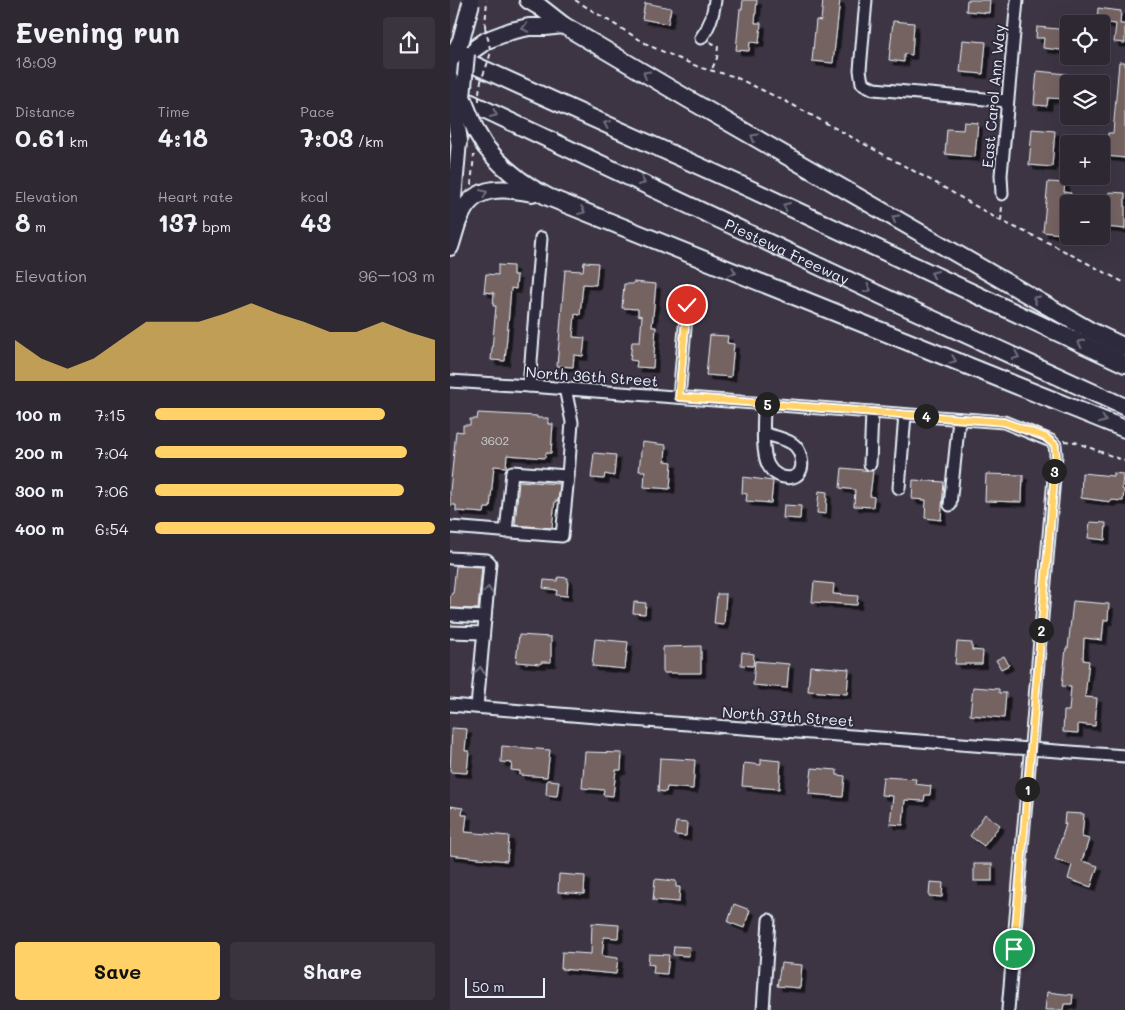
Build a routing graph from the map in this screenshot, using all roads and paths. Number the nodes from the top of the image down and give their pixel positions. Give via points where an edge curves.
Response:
1 (487, 0) edge
2 (528, 0) edge
3 (575, 0) edge
4 (715, 0) edge
5 (866, 0) edge
6 (1017, 0) edge
7 (471, 2) edge
8 (563, 25) junction
9 (486, 34) junction
10 (701, 38) joint
11 (453, 65) edge
12 (711, 71) junction
13 (456, 95) edge
14 (1008, 101) junction
15 (480, 108) dead end
16 (476, 131) junction
17 (459, 141) junction
18 (480, 148) junction
19 (1002, 194) joint
20 (548, 197) junction
21 (472, 200) junction
22 (1001, 222) junction
23 (541, 238) dead end
24 (450, 241) edge
25 (450, 247) edge
26 (1125, 283) edge
27 (687, 305) dead end
28 (1125, 347) edge
29 (1125, 364) edge
30 (450, 382) edge
31 (529, 386) junction
32 (564, 388) junction
33 (679, 397) junction
34 (764, 404) junction
35 (1125, 407) edge
36 (872, 412) junction
37 (905, 414) junction
38 (959, 419) junction
39 (1125, 429) edge
40 (764, 434) dead end
41 (1055, 445) junction
42 (1125, 461) edge
43 (870, 464) dead end
44 (568, 476) junction
45 (899, 488) dead end
46 (950, 505) dead end
47 (450, 527) edge
48 (506, 532) junction
49 (450, 558) edge
50 (450, 615) edge
51 (485, 618) junction
52 (450, 632) edge
53 (483, 633) junction
54 (450, 705) edge
55 (477, 707) junction
56 (1031, 749) junction
57 (1125, 756) edge
58 (769, 920) dead end
59 (763, 1010) edge
60 (1008, 1010) edge

1 - 9 path
2 - 8 highway
3 - 12 path via 650,46
4 - 10 street via 709,28
5 - 14 street via 860,70 862,83 874,89
6 - 14 street, East Carol Ann Way
7 - 11 highway, bridge
8 -> 9 highway
28 -> 8 highway via 1089,330
9 - 11 highway
9 - 15 path, bridge via 490,54 478,92
10 - 12 path via 718,46
11 - 13 highway
11 - 17 highway, bridge
29 -> 11 highway via 757,192
12 - 22 path via 733,76 791,104 935,182
13 - 16 highway, bridge
13 - 17 main road, bridge
13 -> 35 highway, Piestewa Freeway
14 - 19 street, East Carol Ann Way
16 - 18 highway, bridge
16 - 18 path
17 - 24 main road
18 - 20 highway via 515,178
18 - 21 path via 469,196
19 - 22 path
21 -> 20 highway via 488,190 500,189
20 -> 39 highway
21 - 25 highway via 462,212
22 - 26 path
23 - 31 street
27 - 33 street
30 - 31 street, North 36th Street
31 - 32 street, North 36th Street
32 - 33 street, North 36th Street
32 - 44 street via 572,422
33 - 34 street, North 36th Street
34 - 36 street, North 36th Street
34 - 40 street
36 - 37 street, North 36th Street
36 - 43 street
37 - 38 street, North 36th Street
37 - 45 street
38 - 41 street, North 36th Street via 1004,422 1045,437
38 - 46 street
41 - 42 path via 1068,440
41 - 56 street
44 - 48 street via 562,536
44 - 48 street via 512,472
47 - 48 street
51 -> 49 street via 490,563 487,560
50 - 51 street
51 - 53 street
52 - 53 street
55 -> 53 street
54 - 55 street, North 37th Street
55 - 56 street, North 37th Street
56 - 57 street, North 37th Street
56 - 60 street
58 - 59 street

